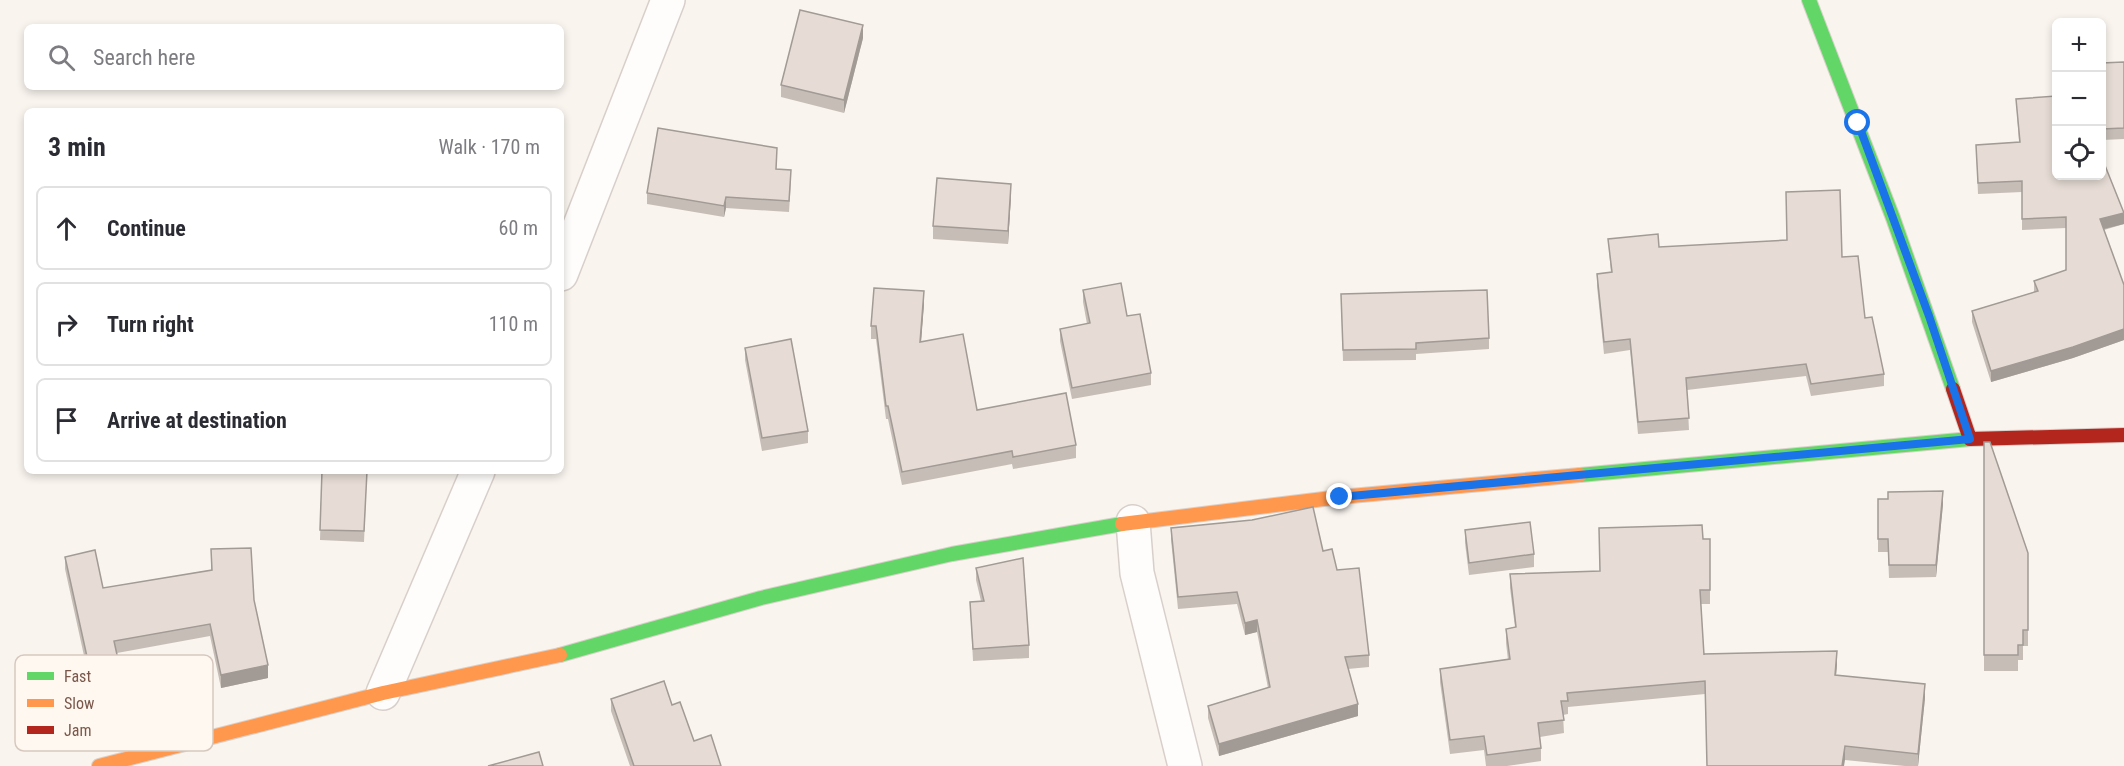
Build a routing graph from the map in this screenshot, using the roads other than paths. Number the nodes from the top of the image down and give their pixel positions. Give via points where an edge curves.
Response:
1 (668, 0) edge
2 (1809, 0) edge
3 (564, 266) edge
4 (2124, 435) edge
5 (1970, 439) junction
6 (477, 474) edge
7 (1133, 522) junction
8 (383, 693) junction
9 (213, 737) edge
10 (157, 751) edge
11 (99, 766) edge
12 (1185, 766) edge

1 - 3 street
2 - 5 street via 1929,316
4 - 5 street
5 - 7 street via 1352,496
6 - 8 street
7 - 8 street via 941,557 761,598 581,651
7 - 12 street via 1137,573
8 - 9 street
10 - 11 street

